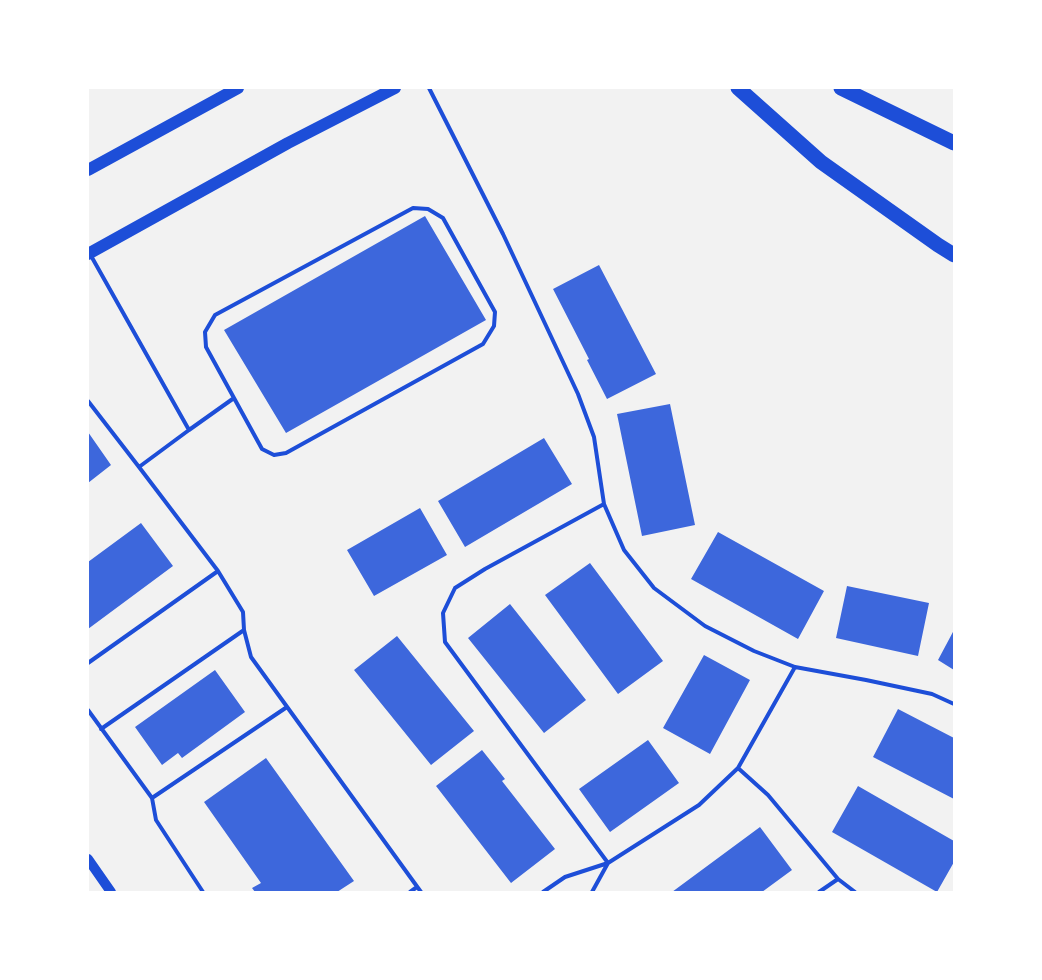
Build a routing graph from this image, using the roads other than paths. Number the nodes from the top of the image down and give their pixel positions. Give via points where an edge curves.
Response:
1 (238, 88) edge
2 (395, 88) edge
3 (429, 88) edge
4 (738, 88) edge
5 (841, 88) edge
6 (954, 143) edge
7 (88, 170) edge
8 (88, 253) edge
9 (954, 254) edge
10 (234, 398) junction
11 (88, 401) edge
12 (190, 430) junction
13 (139, 467) junction
14 (604, 504) junction
15 (218, 571) junction
16 (244, 630) junction
17 (88, 664) edge
18 (795, 667) junction
19 (954, 704) edge
20 (287, 707) junction
21 (88, 710) edge
22 (101, 729) junction
23 (738, 768) junction
24 (152, 798) junction
25 (88, 859) edge
26 (608, 863) junction
27 (838, 879) junction
28 (417, 887) junction
29 (112, 892) edge
30 (203, 892) edge
31 (410, 892) edge
32 (421, 892) edge
33 (543, 892) edge
34 (592, 892) edge
35 (819, 892) edge
36 (855, 892) edge

1 - 7 main road
2 - 8 main road
3 - 14 lane via 503,234 578,394 594,437
4 - 9 highway via 821,162
5 - 6 highway
8 - 12 lane
10 - 10 lane via 206,347 205,332 215,315 413,208 428,209 443,218 495,312 494,326 483,344 286,453 274,456 262,449
10 - 12 lane
11 - 13 lane
12 - 13 lane
13 - 15 lane
14 - 18 lane via 624,550 654,588 705,626
14 - 26 lane via 455,588 443,613 445,642
15 - 16 lane via 243,612
15 - 17 lane
16 - 20 lane via 251,657
16 - 22 lane
18 - 19 lane via 932,694
18 - 23 lane
20 - 24 lane
20 - 28 lane
21 - 22 lane
22 - 24 lane
23 - 26 lane via 699,805
23 - 27 lane via 768,795
24 - 30 lane via 156,820
25 - 29 main road
26 - 33 lane via 565,877
26 - 34 lane
27 - 35 lane
27 - 36 lane
28 - 31 lane
28 - 32 lane

